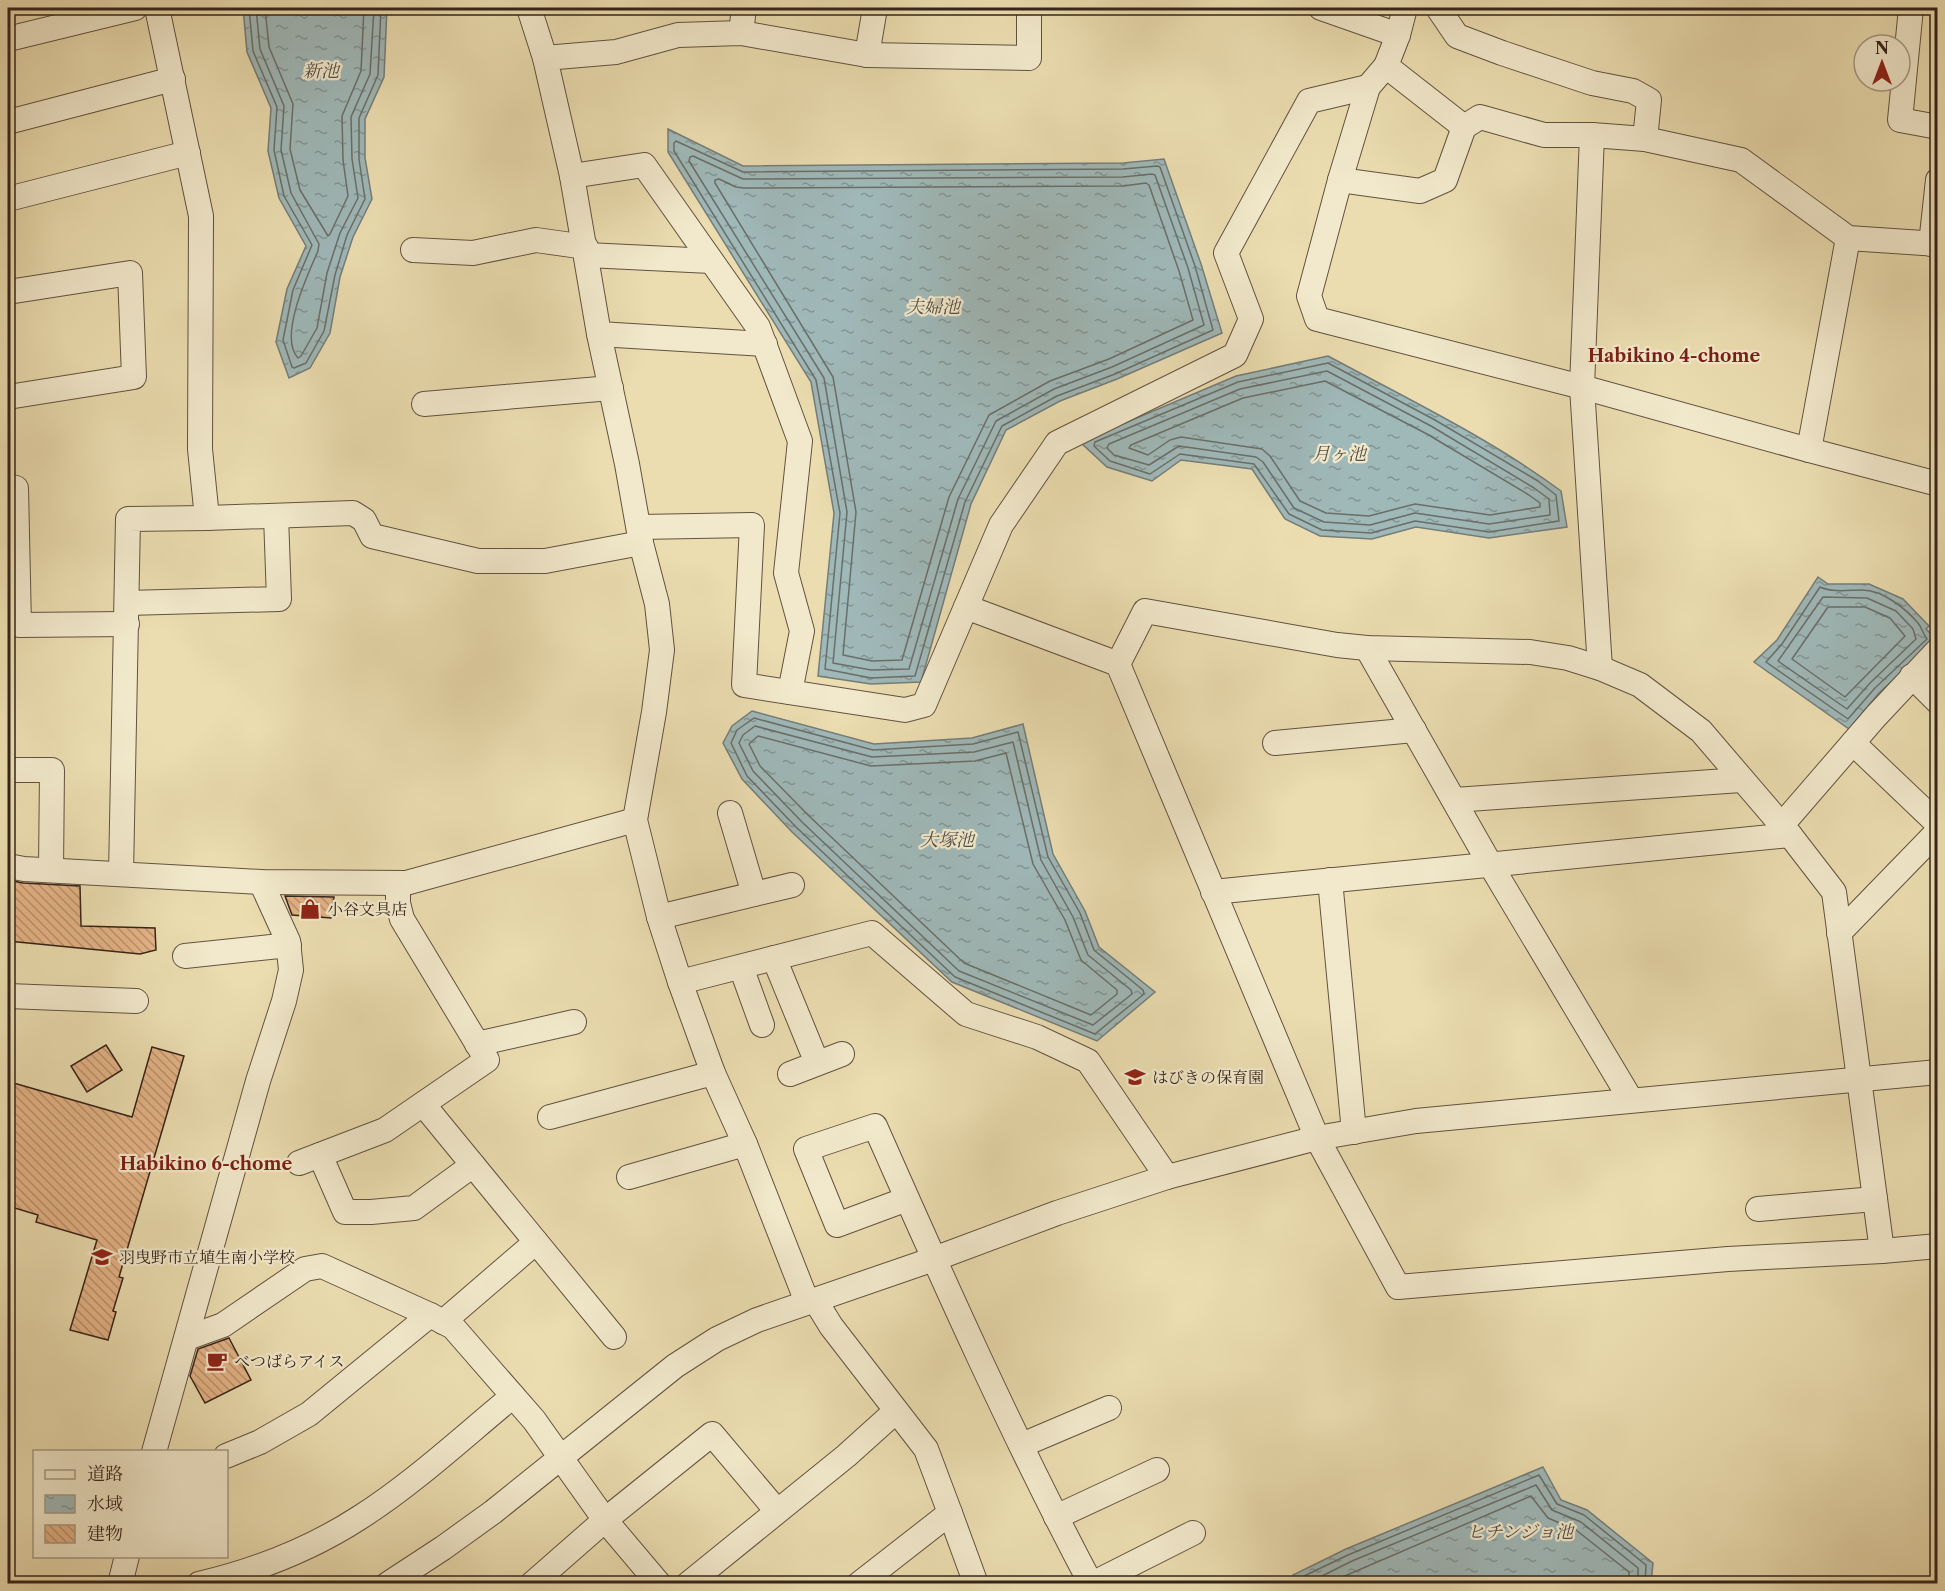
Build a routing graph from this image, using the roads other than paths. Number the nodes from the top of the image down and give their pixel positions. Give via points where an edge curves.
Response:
1 (135, 8) edge
2 (157, 8) edge
3 (529, 8) edge
4 (744, 8) edge
5 (875, 8) edge
6 (1029, 8) edge
7 (1321, 8) edge
8 (1405, 8) edge
9 (1438, 8) edge
10 (1911, 8) edge
11 (741, 33) junction
12 (1398, 35) junction
13 (8, 39) edge
14 (867, 55) junction
15 (545, 58) junction
16 (1386, 66) junction
17 (173, 79) junction
18 (1368, 87) junction
19 (8, 122) edge
20 (1464, 127) junction
21 (1938, 127) edge
22 (1592, 135) junction
23 (1645, 139) junction
24 (188, 153) junction
25 (572, 176) junction
26 (1340, 180) junction
27 (1938, 180) edge
28 (8, 199) edge
29 (1848, 238) junction
30 (1934, 244) edge
31 (413, 250) dead end
32 (586, 251) junction
33 (711, 261) junction
34 (8, 292) edge
35 (599, 334) junction
36 (765, 344) junction
37 (1582, 387) junction
38 (611, 388) junction
39 (8, 397) edge
40 (424, 404) dead end
41 (1809, 450) junction
42 (1938, 484) edge
43 (8, 486) edge
44 (276, 516) junction
45 (207, 518) junction
46 (640, 535) junction
47 (966, 608) junction
48 (127, 614) junction
49 (1367, 648) junction
50 (1938, 650) edge
51 (1118, 664) junction
52 (1600, 668) junction
53 (1912, 676) junction
54 (790, 692) junction
55 (1938, 702) edge
56 (1414, 730) junction
57 (1275, 743) dead end
58 (1853, 743) junction
59 (8, 770) edge
60 (1741, 780) junction
61 (1455, 800) junction
62 (730, 813) dead end
63 (635, 820) junction
64 (1938, 824) edge
65 (1786, 830) junction
66 (1938, 831) edge
67 (1490, 864) junction
68 (8, 866) edge
69 (51, 870) junction
70 (121, 874) junction
71 (1330, 880) junction
72 (261, 882) junction
73 (398, 883) junction
74 (792, 885) dead end
75 (1213, 892) junction
76 (753, 894) junction
77 (659, 917) junction
78 (1839, 933) junction
79 (289, 945) junction
80 (185, 956) dead end
81 (774, 958) junction
82 (741, 967) junction
83 (680, 982) junction
84 (8, 996) edge
85 (136, 1001) dead end
86 (574, 1022) dead end
87 (762, 1024) dead end
88 (477, 1044) junction
89 (842, 1054) dead end
90 (817, 1063) junction
91 (1938, 1072) edge
92 (713, 1073) junction
93 (790, 1074) dead end
94 (1858, 1079) junction
95 (1631, 1100) junction
96 (423, 1104) junction
97 (550, 1117) dead end
98 (1354, 1132) junction
99 (1317, 1138) junction
100 (745, 1144) junction
101 (473, 1165) junction
102 (629, 1178) dead end
103 (1167, 1178) junction
104 (1875, 1198) junction
105 (907, 1199) junction
106 (1758, 1209) dead end
107 (536, 1242) junction
108 (1938, 1246) edge
109 (1882, 1251) junction
110 (934, 1259) junction
111 (811, 1301) junction
112 (437, 1318) junction
113 (614, 1337) dead end
114 (187, 1338) junction
115 (513, 1396) junction
116 (1108, 1408) dead end
117 (896, 1411) junction
118 (1022, 1445) junction
119 (155, 1450) edge
120 (228, 1454) edge
121 (561, 1457) junction
122 (1157, 1470) dead end
123 (777, 1511) junction
124 (950, 1513) junction
125 (1056, 1517) junction
126 (605, 1520) junction
127 (1193, 1533) dead end
128 (127, 1558) edge
129 (860, 1583) edge
130 (120, 1584) edge
131 (199, 1584) edge
132 (388, 1584) edge
133 (532, 1584) edge
134 (659, 1584) edge
135 (687, 1584) edge
136 (976, 1584) edge
137 (1091, 1584) edge

1 - 13 street
2 - 17 street
3 - 15 street
4 - 11 street
5 - 14 street
6 - 14 street via 1029,58
7 - 12 street
8 - 12 street
9 - 23 street via 1457,36 1592,84 1633,91 1649,99
10 - 21 street via 1900,120
11 - 14 street
11 - 15 street via 678,35 616,52
12 - 16 street
15 - 25 street
16 - 18 street
16 - 20 street
17 - 19 street
17 - 24 street
18 - 26 street
18 - 47 street via 1309,100 1236,231 1226,253 1251,319 1235,355 1058,444 1001,525
20 - 22 street via 1480,117 1544,135
20 - 26 street via 1445,180 1420,191
22 - 23 street
22 - 37 street
23 - 29 street via 1741,160
24 - 28 street
24 - 45 street via 201,216 200,450
25 - 32 street
25 - 33 street via 644,165
26 - 37 street via 1309,296 1317,319
27 - 30 street
29 - 30 street
29 - 41 street
31 - 32 street via 473,254 536,240
32 - 33 street
32 - 35 street
33 - 36 street via 758,327
34 - 39 street via 130,273 134,377
35 - 36 street
35 - 38 street
36 - 54 street via 800,441 786,573 802,631
37 - 41 street
37 - 52 street
38 - 40 street
38 - 46 street
41 - 42 street
43 - 48 street via 16,488 19,625
44 - 45 street
44 - 46 street via 353,513 364,520 372,536 478,561 545,561
44 - 48 street via 279,599
45 - 48 street via 128,519
46 - 54 street via 752,525 744,685
46 - 63 street via 657,604 662,650
47 - 51 street
47 - 54 street via 924,705 906,710
48 - 70 street
49 - 51 street via 1145,611
49 - 52 street via 1530,652
49 - 56 street
50 - 53 street
51 - 75 street
52 - 60 street via 1640,685 1701,731
53 - 55 street
53 - 58 street
56 - 57 street
56 - 61 street
58 - 64 street
58 - 65 street
59 - 69 street via 52,770
60 - 61 street
60 - 65 street
61 - 67 street
62 - 76 street
63 - 73 street
63 - 77 street
65 - 67 street
65 - 78 street via 1834,892
66 - 78 street
67 - 71 street
67 - 95 street
68 - 69 street
69 - 70 street
70 - 72 street
71 - 75 street
71 - 98 street
72 - 73 street
72 - 79 street
73 - 88 street via 402,919
74 - 76 street
75 - 99 street
76 - 77 street
77 - 83 street
78 - 94 street
79 - 80 street
79 - 114 street via 291,970 284,1001
81 - 82 street
81 - 90 street
81 - 103 street via 872,933 966,1014 1037,1036 1088,1061
82 - 83 street
82 - 87 street
83 - 92 street
84 - 85 street
86 - 88 street
88 - 96 street via 487,1060
89 - 90 street
90 - 93 street
91 - 94 street
92 - 97 street
92 - 100 street
94 - 95 street
94 - 104 street
95 - 98 street via 1416,1121
96 - 101 street
96 - 101 street via 386,1130 309,1159 345,1212 414,1208
98 - 99 street
99 - 103 street
99 - 109 street via 1398,1287 1728,1259
100 - 102 street
100 - 111 street
101 - 107 street
103 - 110 street via 1057,1213
104 - 106 street
104 - 109 street
105 - 105 street via 874,1126 806,1149 837,1225
105 - 110 street
107 - 112 street
107 - 113 street
108 - 109 street
110 - 111 street
110 - 118 street
111 - 117 street
111 - 121 street via 717,1339 675,1366
112 - 114 street via 322,1266 304,1269 223,1325
112 - 115 street via 453,1327
112 - 120 street via 309,1414 260,1442
114 - 119 street
115 - 121 street
115 - 131 street via 358,1518 276,1560
116 - 118 street
117 - 123 street
117 - 124 street via 926,1449
118 - 125 street
121 - 126 street
121 - 132 street via 452,1542
122 - 125 street
123 - 126 street via 712,1434
123 - 135 street
124 - 129 street
124 - 136 street
125 - 137 street
126 - 133 street
126 - 134 street
127 - 137 street
128 - 130 street

